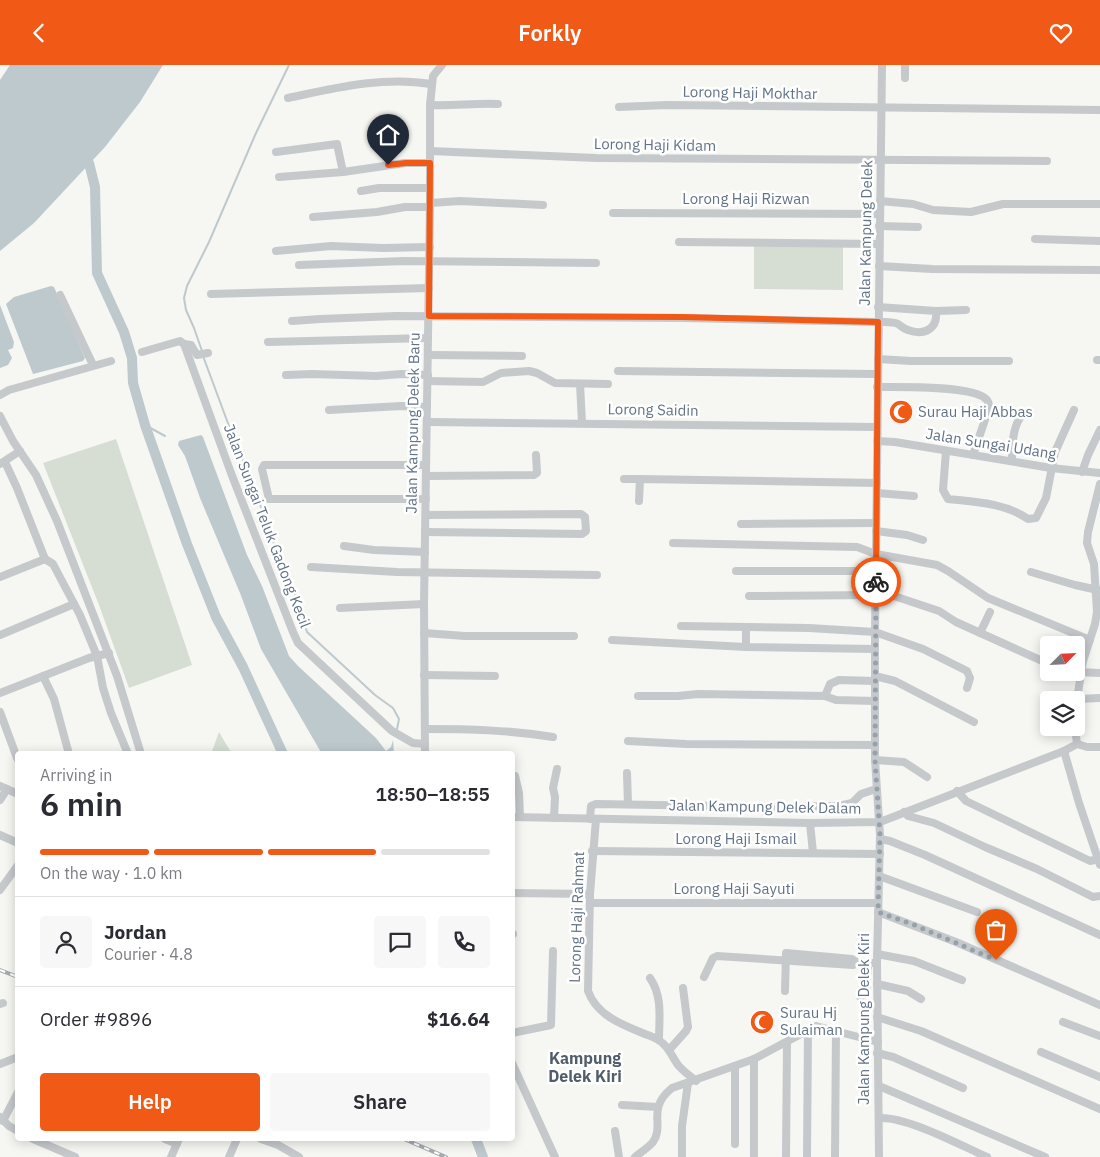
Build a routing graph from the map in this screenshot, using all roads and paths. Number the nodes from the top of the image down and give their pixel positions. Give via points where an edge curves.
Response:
1 (882, 65) edge
2 (905, 65) edge
3 (439, 66) edge
4 (905, 79) dead end
5 (431, 84) junction
6 (288, 98) dead end
7 (498, 104) dead end
8 (430, 105) junction
9 (619, 107) dead end
10 (881, 107) junction
11 (1100, 110) edge
12 (430, 151) junction
13 (276, 152) dead end
14 (880, 160) junction
15 (1047, 161) dead end
16 (430, 163) junction
17 (343, 172) junction
18 (279, 177) dead end
19 (430, 187) junction
20 (361, 191) dead end
21 (880, 201) junction
22 (1100, 204) edge
23 (430, 205) junction
24 (543, 205) dead end
25 (613, 213) dead end
26 (880, 214) junction
27 (313, 217) dead end
28 (880, 226) junction
29 (918, 227) dead end
30 (1035, 239) dead end
31 (1100, 241) edge
32 (679, 242) dead end
33 (879, 244) junction
34 (430, 247) junction
35 (276, 251) dead end
36 (429, 261) junction
37 (596, 263) dead end
38 (299, 265) dead end
39 (879, 266) junction
40 (1100, 270) edge
41 (429, 288) junction
42 (211, 294) dead end
43 (60, 295) dead end
44 (878, 307) junction
45 (936, 311) junction
46 (966, 311) dead end
47 (429, 316) junction
48 (292, 321) dead end
49 (878, 322) junction
50 (428, 339) junction
51 (268, 343) dead end
52 (185, 346) junction
53 (142, 352) dead end
54 (205, 354) dead end
55 (428, 355) junction
56 (522, 356) dead end
57 (878, 359) junction
58 (112, 361) dead end
59 (1009, 361) dead end
60 (93, 365) junction
61 (618, 371) dead end
62 (877, 374) junction
63 (286, 375) dead end
64 (428, 378) junction
65 (608, 383) dead end
66 (580, 384) junction
67 (877, 387) junction
68 (0, 395) edge
69 (428, 407) junction
70 (329, 410) dead end
71 (1074, 410) dead end
72 (1030, 411) dead end
73 (0, 416) edge
74 (428, 422) junction
75 (582, 423) junction
76 (877, 425) junction
77 (1100, 430) edge
78 (877, 441) junction
79 (896, 442) junction
80 (20, 451) junction
81 (946, 451) junction
82 (536, 455) dead end
83 (973, 455) junction
84 (1012, 461) junction
85 (2, 463) edge
86 (426, 465) junction
87 (1051, 468) junction
88 (1082, 472) junction
89 (1100, 473) edge
90 (426, 476) junction
91 (624, 479) dead end
92 (640, 479) junction
93 (877, 483) junction
94 (1100, 484) edge
95 (877, 493) junction
96 (914, 496) dead end
97 (426, 499) junction
98 (640, 501) dead end
99 (426, 515) junction
100 (741, 523) dead end
101 (876, 527) junction
102 (425, 531) junction
103 (923, 540) dead end
104 (673, 543) dead end
105 (344, 546) dead end
106 (425, 552) junction
107 (876, 554) junction
108 (45, 559) junction
109 (311, 567) dead end
110 (736, 571) dead end
111 (876, 571) junction
112 (425, 572) junction
113 (1031, 572) dead end
114 (597, 575) dead end
115 (0, 577) edge
116 (1098, 589) edge
117 (876, 593) junction
118 (749, 596) dead end
119 (74, 604) junction
120 (424, 604) junction
121 (340, 608) dead end
122 (990, 612) dead end
123 (681, 626) dead end
124 (746, 628) junction
125 (875, 632) junction
126 (424, 633) junction
127 (980, 633) junction
128 (0, 635) edge
129 (574, 636) dead end
130 (612, 640) dead end
131 (1090, 641) junction
132 (746, 647) junction
133 (875, 649) junction
134 (108, 653) junction
135 (1085, 654) edge
136 (97, 656) junction
137 (1040, 660) edge
138 (1085, 672) edge
139 (1100, 673) edge
140 (424, 675) junction
141 (43, 676) junction
142 (495, 676) dead end
143 (875, 679) junction
144 (967, 688) dead end
145 (0, 693) edge
146 (638, 696) dead end
147 (825, 696) junction
148 (1100, 698) edge
149 (875, 701) junction
150 (1085, 701) edge
151 (0, 712) edge
152 (974, 722) dead end
153 (424, 729) junction
154 (1076, 736) edge
155 (553, 737) dead end
156 (628, 741) dead end
157 (425, 744) junction
158 (1077, 744) junction
159 (874, 745) junction
160 (1100, 747) edge
161 (16, 751) edge
162 (68, 751) edge
163 (127, 751) edge
164 (140, 751) edge
165 (426, 751) edge
166 (1064, 751) junction
167 (875, 765) junction
168 (557, 769) dead end
169 (627, 773) dead end
170 (515, 776) dead end
171 (927, 777) dead end
172 (4, 788) edge
173 (876, 789) junction
174 (958, 791) junction
175 (0, 800) edge
176 (628, 804) junction
177 (904, 811) junction
178 (518, 812) edge
179 (592, 816) junction
180 (554, 818) junction
181 (880, 822) junction
182 (810, 823) junction
183 (0, 835) edge
184 (880, 839) junction
185 (15, 842) edge
186 (1096, 843) edge
187 (592, 851) junction
188 (812, 853) junction
189 (880, 855) junction
190 (1099, 862) edge
191 (15, 869) edge
192 (879, 875) junction
193 (0, 890) edge
194 (515, 893) edge
195 (590, 894) junction
196 (1100, 896) edge
197 (591, 903) junction
198 (878, 903) junction
199 (878, 912) junction
200 (977, 912) dead end
201 (1100, 935) edge
202 (553, 951) dead end
203 (877, 954) junction
204 (786, 957) junction
205 (872, 963) junction
206 (704, 977) dead end
207 (650, 978) dead end
208 (962, 980) dead end
209 (877, 984) junction
210 (683, 988) dead end
211 (784, 991) dead end
212 (860, 997) dead end
213 (921, 999) dead end
214 (1100, 1005) edge
215 (877, 1017) junction
216 (1063, 1022) dead end
217 (808, 1029) junction
218 (836, 1031) junction
219 (515, 1032) edge
220 (1100, 1036) edge
221 (659, 1040) junction
222 (787, 1042) junction
223 (878, 1042) junction
224 (669, 1050) junction
225 (1041, 1052) dead end
226 (877, 1053) junction
227 (15, 1058) edge
228 (754, 1059) junction
229 (0, 1064) edge
230 (735, 1066) junction
231 (515, 1070) edge
232 (1100, 1077) edge
233 (692, 1082) junction
234 (879, 1086) junction
235 (963, 1088) dead end
236 (15, 1097) edge
237 (622, 1105) dead end
238 (658, 1107) junction
239 (1100, 1109) edge
240 (886, 1117) junction
241 (2, 1119) edge
242 (15, 1129) edge
243 (615, 1131) dead end
244 (178, 1141) edge
245 (236, 1141) edge
246 (267, 1141) edge
247 (54, 1143) edge
248 (735, 1144) dead end
249 (290, 1155) edge
250 (636, 1156) edge
251 (75, 1157) edge
252 (171, 1157) edge
253 (229, 1157) edge
254 (300, 1157) edge
255 (555, 1157) edge
256 (619, 1157) edge
257 (682, 1157) edge
258 (754, 1157) edge
259 (786, 1157) edge
260 (807, 1157) edge
261 (835, 1157) edge
262 (879, 1157) edge
263 (987, 1157) edge
264 (1045, 1157) edge

1 - 10 street, Jalan Kampung Delek
2 - 4 street
3 - 5 street, Jalan Kampung Delek Baru
5 - 6 street via 384,82
5 - 8 street, Jalan Kampung Delek Baru
7 - 8 street
8 - 12 street, Jalan Kampung Delek Baru
9 - 10 street, Lorong Haji Mokthar
10 - 11 street, Lorong Haji Mokthar
10 - 14 street, Jalan Kampung Delek
12 - 14 street, Lorong Haji Kidam via 577,158
12 - 16 street, Jalan Kampung Delek Baru
13 - 17 street via 337,144
14 - 15 street, Lorong Haji Kidam
14 - 21 street, Jalan Kampung Delek
16 - 17 street
16 - 19 street, Jalan Kampung Delek Baru
17 - 18 street
19 - 20 street
19 - 23 street, Jalan Kampung Delek Baru
21 - 22 street via 913,204 933,211 970,212 1003,204
21 - 26 street, Jalan Kampung Delek
23 - 24 street via 460,201
23 - 27 street
23 - 34 street, Jalan Kampung Delek Baru
25 - 26 street, Lorong Haji Rizwan
26 - 28 street, Jalan Kampung Delek
28 - 29 street
28 - 33 street, Jalan Kampung Delek
30 - 31 street
32 - 33 street
33 - 39 street, Jalan Kampung Delek
34 - 35 street via 331,246
34 - 36 street, Jalan Kampung Delek Baru
36 - 37 street
36 - 38 street
36 - 41 street, Jalan Kampung Delek Baru
39 - 40 street
39 - 44 street, Jalan Kampung Delek
41 - 42 street
41 - 47 street, Jalan Kampung Delek Baru
43 - 60 street
44 - 45 street
44 - 49 street, Jalan Kampung Delek
45 - 46 street
45 - 49 street via 935,325 921,332 909,331 895,323
47 - 48 street
47 - 49 street
47 - 50 street, Jalan Kampung Delek Baru
49 - 57 street, Jalan Kampung Delek
50 - 51 street
50 - 55 street, Jalan Kampung Delek Baru
52 - 53 street via 180,341
52 - 54 street via 191,345 197,355
52 - 157 street, Jalan Sungai Teluk Gadong Kecil via 298,643 392,731 413,743
55 - 56 street
55 - 64 street, Jalan Kampung Delek Baru
57 - 59 street
57 - 62 street, Jalan Kampung Delek
58 - 60 street
60 - 68 street
61 - 62 street
62 - 67 street, Jalan Kampung Delek
63 - 64 street via 400,374
64 - 66 street via 483,382 501,373 529,371 554,383
64 - 69 street, Jalan Kampung Delek Baru
65 - 66 street
66 - 75 street
67 - 76 street, Jalan Kampung Delek
67 - 83 street via 953,389 986,399 988,411
69 - 70 street
69 - 74 street, Jalan Kampung Delek Baru
71 - 87 street
72 - 84 street via 1019,419
73 - 80 street
74 - 75 street, Lorong Saidin
74 - 86 street, Jalan Kampung Delek Baru
75 - 76 street, Lorong Saidin
76 - 78 street, Jalan Kampung Delek
76 - 79 street
77 - 88 street
78 - 79 street, Jalan Sungai Udang
78 - 93 street, Jalan Kampung Delek
79 - 81 street, Jalan Sungai Udang
80 - 85 street
80 - 134 street via 43,489
81 - 83 street, Jalan Sungai Udang
81 - 87 street via 943,491 948,499 999,506 1028,519 1036,518 1046,498
82 - 90 street via 537,473 534,475
83 - 84 street, Jalan Sungai Udang
84 - 87 street, Jalan Sungai Udang
85 - 108 street via 17,488
86 - 90 street, Jalan Kampung Delek Baru
86 - 97 street via 264,465 262,469 269,499
87 - 88 street, Jalan Sungai Udang
88 - 89 street, Jalan Sungai Udang
90 - 97 street, Jalan Kampung Delek Baru
91 - 92 street
92 - 93 street
92 - 98 street
93 - 95 street, Jalan Kampung Delek
94 - 116 street via 1087,543 1093,557
95 - 96 street
95 - 101 street, Jalan Kampung Delek
97 - 99 street, Jalan Kampung Delek Baru
99 - 102 street, Jalan Kampung Delek Baru
99 - 102 street via 581,514 585,517 586,531 582,534
100 - 101 street
101 - 103 street
101 - 107 street, Jalan Kampung Delek
102 - 106 street, Jalan Kampung Delek Baru
104 - 107 street via 840,546 861,548
105 - 106 street
106 - 112 street, Jalan Kampung Delek Baru
107 - 111 street, Jalan Kampung Delek
107 - 131 street via 938,565 988,599
108 - 115 street
108 - 119 street via 54,564
109 - 112 street
110 - 111 street
111 - 117 street, Jalan Kampung Delek
112 - 114 street
112 - 120 street, Jalan Kampung Delek Baru
113 - 116 street
116 - 131 street
117 - 118 street
117 - 125 street, Jalan Kampung Delek
117 - 127 street via 939,611 956,623
119 - 128 street
119 - 136 street
120 - 121 street
120 - 126 street, Jalan Kampung Delek Baru
122 - 127 street
123 - 124 street
124 - 125 street
124 - 132 street
125 - 133 street, Jalan Kampung Delek
125 - 144 street via 923,649 967,671 970,678
126 - 129 street
126 - 140 street, Jalan Kampung Delek Baru
127 - 137 street
130 - 132 street
131 - 135 street
132 - 133 street
133 - 143 street, Jalan Kampung Delek
134 - 136 street
134 - 164 street
136 - 141 street
136 - 163 street via 103,688
138 - 139 street
140 - 142 street
140 - 153 street, Jalan Kampung Delek Baru
141 - 145 street
141 - 162 street via 54,699
143 - 147 street via 839,680 830,684
143 - 149 street, Jalan Kampung Delek
143 - 152 street via 895,681
146 - 147 street
147 - 149 street via 836,700
148 - 150 street
149 - 159 street, Jalan Kampung Delek
151 - 161 street
153 - 155 street via 511,731
153 - 157 street, Jalan Kampung Delek Baru
154 - 158 street
156 - 159 street
157 - 165 street, Jalan Kampung Delek Baru
158 - 160 street
158 - 166 street, Jalan Kampung Delek Dalam
159 - 167 street, Jalan Kampung Delek
166 - 174 street, Jalan Kampung Delek Dalam
166 - 186 street
167 - 171 street via 885,768 886,761 904,763
167 - 173 street, Jalan Kampung Delek
168 - 180 street
169 - 176 street
170 - 178 street
172 - 175 street
173 - 176 street via 861,794 852,803 839,806
173 - 181 street, Jalan Kampung Delek
174 - 177 street, Jalan Kampung Delek Dalam
174 - 190 street via 966,801 1090,861
176 - 179 street via 593,805
177 - 181 street, Jalan Kampung Delek Dalam
177 - 196 street via 908,816 934,823 1093,897
178 - 180 street, Jalan Kampung Delek Dalam
179 - 180 street, Jalan Kampung Delek Dalam
179 - 182 street, Jalan Kampung Delek Dalam
179 - 187 street, Lorong Haji Rahmat
181 - 182 street, Jalan Kampung Delek Dalam
181 - 184 street, Jalan Kampung Delek Kiri
182 - 188 street
183 - 185 street
184 - 189 street, Jalan Kampung Delek Kiri
184 - 201 street via 925,855
186 - 190 street
187 - 188 street, Lorong Haji Ismail
187 - 195 street, Lorong Haji Rahmat
188 - 189 street, Lorong Haji Ismail
189 - 192 street, Jalan Kampung Delek Kiri
191 - 193 street
192 - 198 street, Jalan Kampung Delek Kiri
192 - 200 street
194 - 195 street
195 - 197 street, Lorong Haji Rahmat
197 - 198 street, Lorong Haji Sayuti
197 - 221 street, Lorong Haji Rahmat via 590,997 604,1014 615,1021
198 - 199 street, Jalan Kampung Delek Kiri
199 - 203 street, Jalan Kampung Delek Kiri
199 - 214 street
202 - 219 street via 550,1025
203 - 205 street, Jalan Kampung Delek Kiri
203 - 208 street via 914,961
204 - 205 street via 853,965 855,961
204 - 206 street via 717,956 713,957
204 - 211 street
205 - 209 street, Jalan Kampung Delek Kiri
205 - 212 street via 866,994
207 - 221 street via 659,999
209 - 213 street via 908,991
209 - 215 street, Jalan Kampung Delek Kiri
210 - 224 street via 688,1027
215 - 223 street, Jalan Kampung Delek Kiri
215 - 239 street via 930,1035
216 - 220 street
217 - 218 street via 816,1026
217 - 222 street
217 - 260 street
218 - 223 street
218 - 261 street
221 - 224 street, Lorong Haji Rahmat
222 - 228 street
222 - 259 street
223 - 226 street, Jalan Kampung Delek Kiri
224 - 233 street, Lorong Haji Rahmat
225 - 232 street
226 - 234 street, Jalan Kampung Delek Kiri
226 - 235 street
227 - 229 street
228 - 230 street
228 - 258 street
230 - 233 street
230 - 248 street
231 - 255 street
233 - 238 street via 672,1088
233 - 257 street via 682,1126
234 - 240 street, Jalan Kampung Delek Kiri
234 - 264 street
236 - 241 street
237 - 238 street
238 - 250 street via 654,1141
240 - 262 street, Jalan Kampung Delek Kiri
240 - 263 street
241 - 242 street
243 - 256 street
244 - 252 street
245 - 253 street
246 - 249 street
247 - 251 street
249 - 254 street

